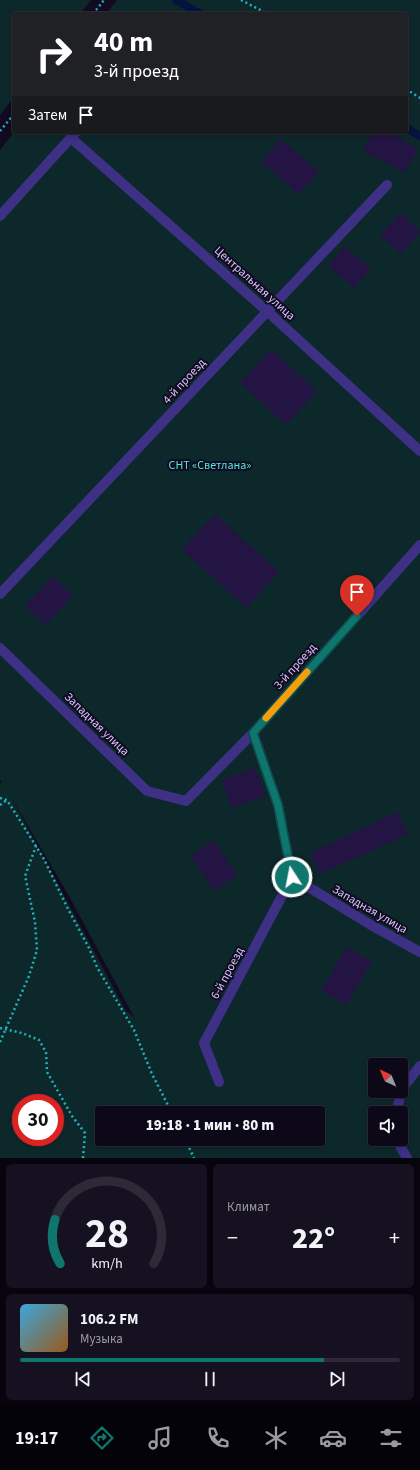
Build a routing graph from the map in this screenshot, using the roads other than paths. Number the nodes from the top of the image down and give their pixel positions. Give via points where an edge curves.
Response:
1 (73, 135) edge
2 (387, 185) dead end
3 (0, 216) edge
4 (268, 312) junction
5 (420, 451) edge
6 (420, 545) edge
7 (0, 594) edge
8 (0, 648) edge
9 (253, 733) junction
10 (186, 800) joint
11 (292, 877) junction
12 (420, 952) edge
13 (420, 1066) edge
14 (219, 1082) dead end
15 (398, 1106) edge
16 (400, 1146) edge
17 (407, 1158) edge

1 - 3 street
1 - 4 street, Центральная улица
2 - 4 street, 4-й проезд
4 - 5 street, Центральная улица
4 - 7 street, 4-й проезд
6 - 9 street, 3-й проезд
8 - 10 street, Западная улица via 147,791
9 - 10 street, 3-й проезд
9 - 11 street via 278,805
11 - 12 street, Западная улица
11 - 14 street, 6-й проезд via 204,1043
13 - 15 street via 402,1089
16 - 17 street

